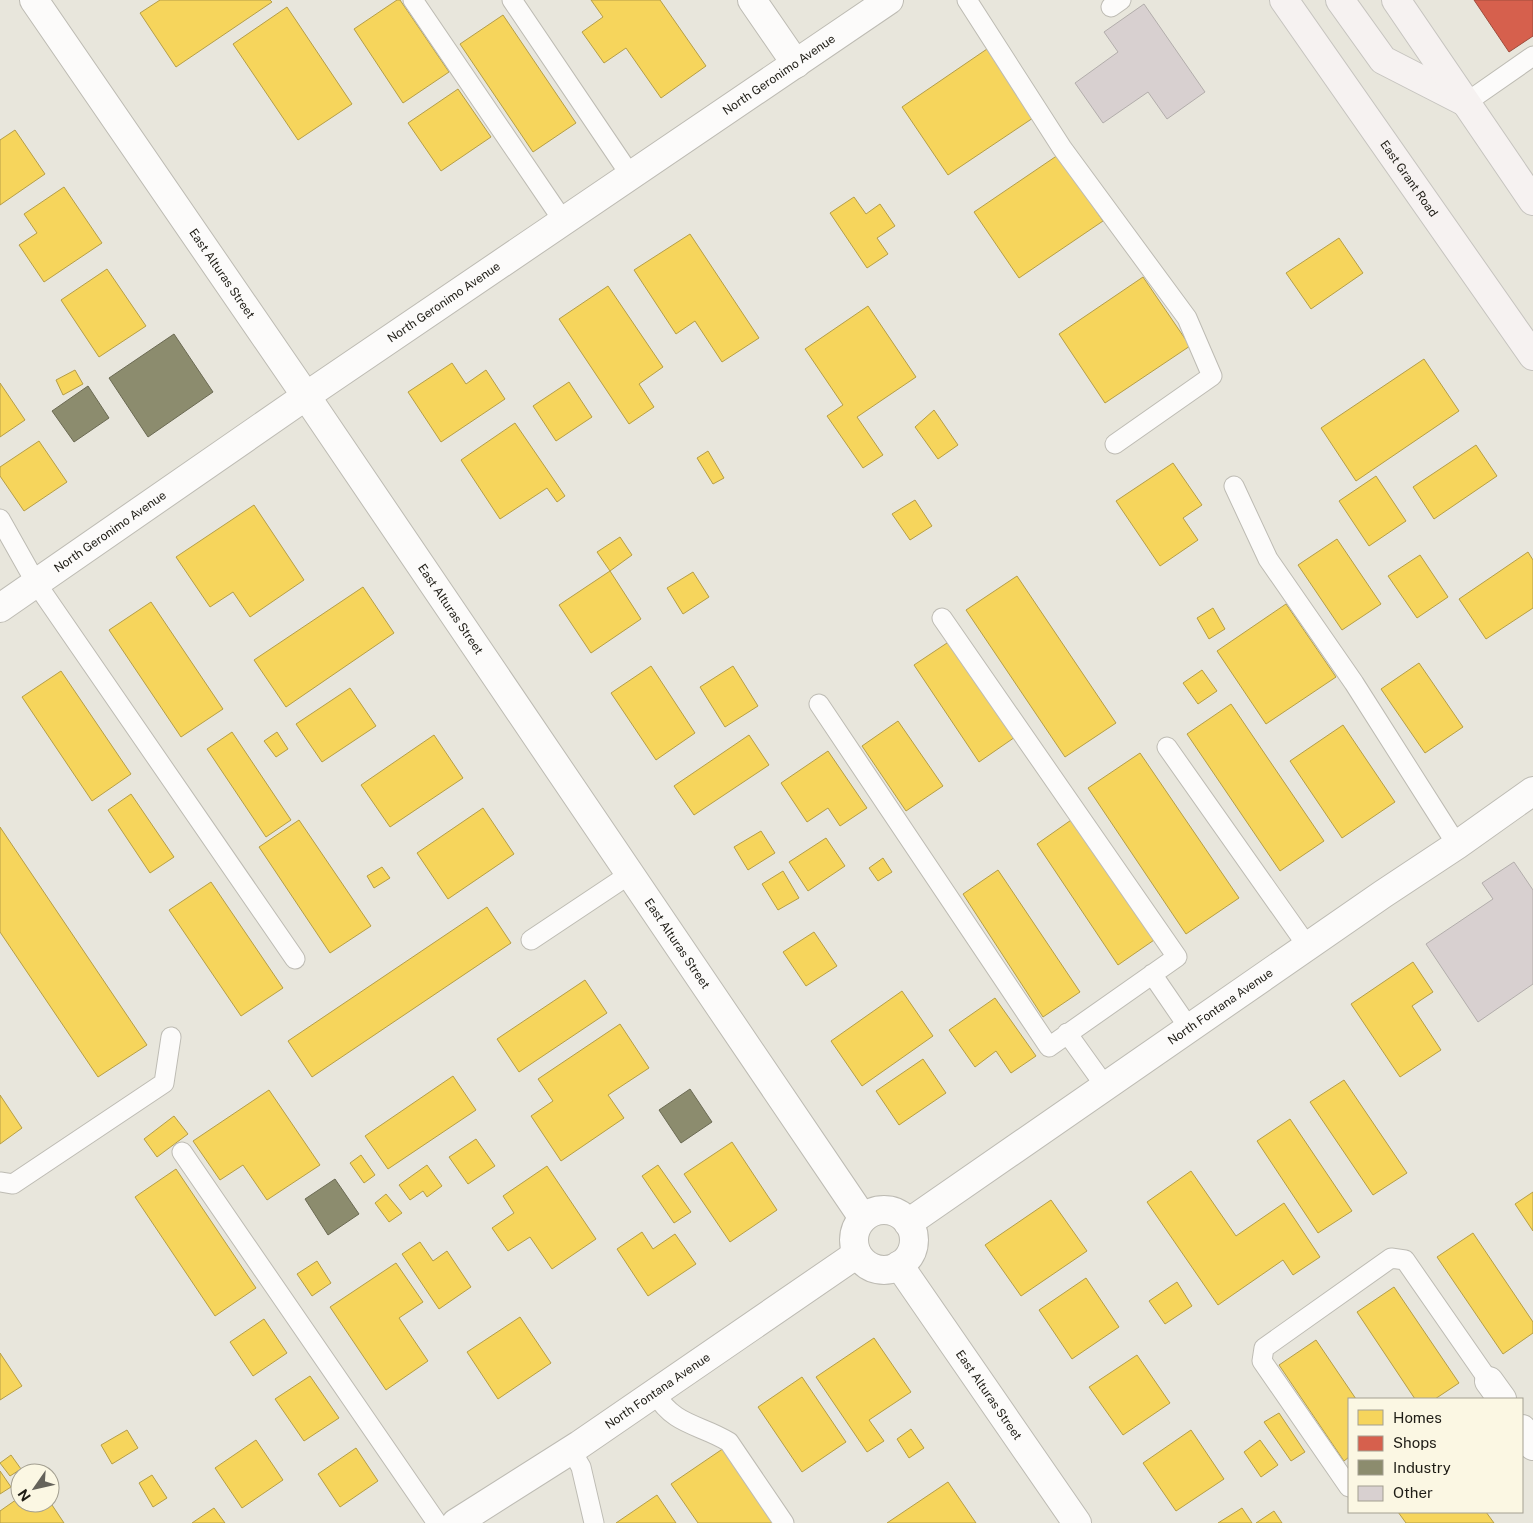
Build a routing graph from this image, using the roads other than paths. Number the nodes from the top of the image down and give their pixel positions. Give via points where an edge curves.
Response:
1 (34, 0) edge
2 (413, 0) edge
3 (512, 0) edge
4 (752, 0) edge
5 (889, 0) edge
6 (967, 0) edge
7 (1284, 0) edge
8 (1340, 0) edge
9 (1396, 0) edge
10 (1533, 56) edge
11 (796, 64) junction
12 (1467, 102) junction
13 (631, 176) junction
14 (1533, 200) edge
15 (564, 222) junction
16 (1533, 356) edge
17 (306, 396) junction
18 (1115, 444) dead end
19 (1234, 486) dead end
20 (0, 519) edge
21 (36, 583) junction
22 (0, 608) edge
23 (942, 618) dead end
24 (819, 704) dead end
25 (1167, 747) dead end
26 (1533, 791) edge
27 (1457, 846) junction
28 (630, 874) junction
29 (531, 940) dead end
30 (1308, 947) junction
31 (294, 959) dead end
32 (1152, 974) junction
33 (1189, 1028) junction
34 (1068, 1033) junction
35 (171, 1037) dead end
36 (1105, 1086) junction
37 (182, 1152) dead end
38 (0, 1182) edge
39 (864, 1218) junction
40 (908, 1223) junction
41 (858, 1254) junction
42 (900, 1265) junction
43 (1495, 1390) edge
44 (655, 1393) junction
45 (1523, 1431) edge
46 (1533, 1446) edge
47 (571, 1450) junction
48 (1348, 1487) edge
49 (471, 1519) edge
50 (437, 1523) edge
51 (594, 1523) edge
52 (784, 1523) edge
53 (1077, 1523) edge

1 - 17 street, East Alturas Street
2 - 15 lane
3 - 13 lane
4 - 11 street
5 - 11 street, North Geronimo Avenue
6 - 18 lane via 1062,148 1187,318 1212,376
7 - 16 main road, East Grant Road
8 - 12 main road via 1383,60
9 - 12 main road
10 - 12 lane
11 - 13 street, North Geronimo Avenue
12 - 14 main road
13 - 15 street, North Geronimo Avenue
15 - 17 street, North Geronimo Avenue
17 - 21 street, North Geronimo Avenue
17 - 28 street, East Alturas Street
19 - 27 lane via 1268,559 1354,683
20 - 21 lane
21 - 22 street, North Geronimo Avenue
21 - 31 lane
23 - 32 lane via 1177,957
24 - 34 lane via 1049,1047
25 - 30 lane
26 - 27 street, North Fontana Avenue
27 - 30 street, North Fontana Avenue
28 - 29 lane
28 - 39 street, East Alturas Street
30 - 33 street, North Fontana Avenue
32 - 33 lane
32 - 34 lane
33 - 36 street, North Fontana Avenue
34 - 36 lane
35 - 38 lane via 164,1083 13,1184
36 - 40 street, North Fontana Avenue
37 - 50 lane
39 - 40 street via 878,1210 888,1210
39 - 41 street via 856,1227 854,1237
40 - 42 street via 914,1239 907,1259
41 - 42 street via 863,1262 879,1270 890,1270
41 - 44 street, North Fontana Avenue
42 - 53 street, East Alturas Street
43 - 48 lane via 1405,1260 1391,1258 1264,1348 1262,1361
44 - 47 street, North Fontana Avenue
44 - 52 lane via 662,1406 678,1418 728,1442
45 - 46 street
47 - 49 street, North Fontana Avenue
47 - 51 lane via 581,1467

